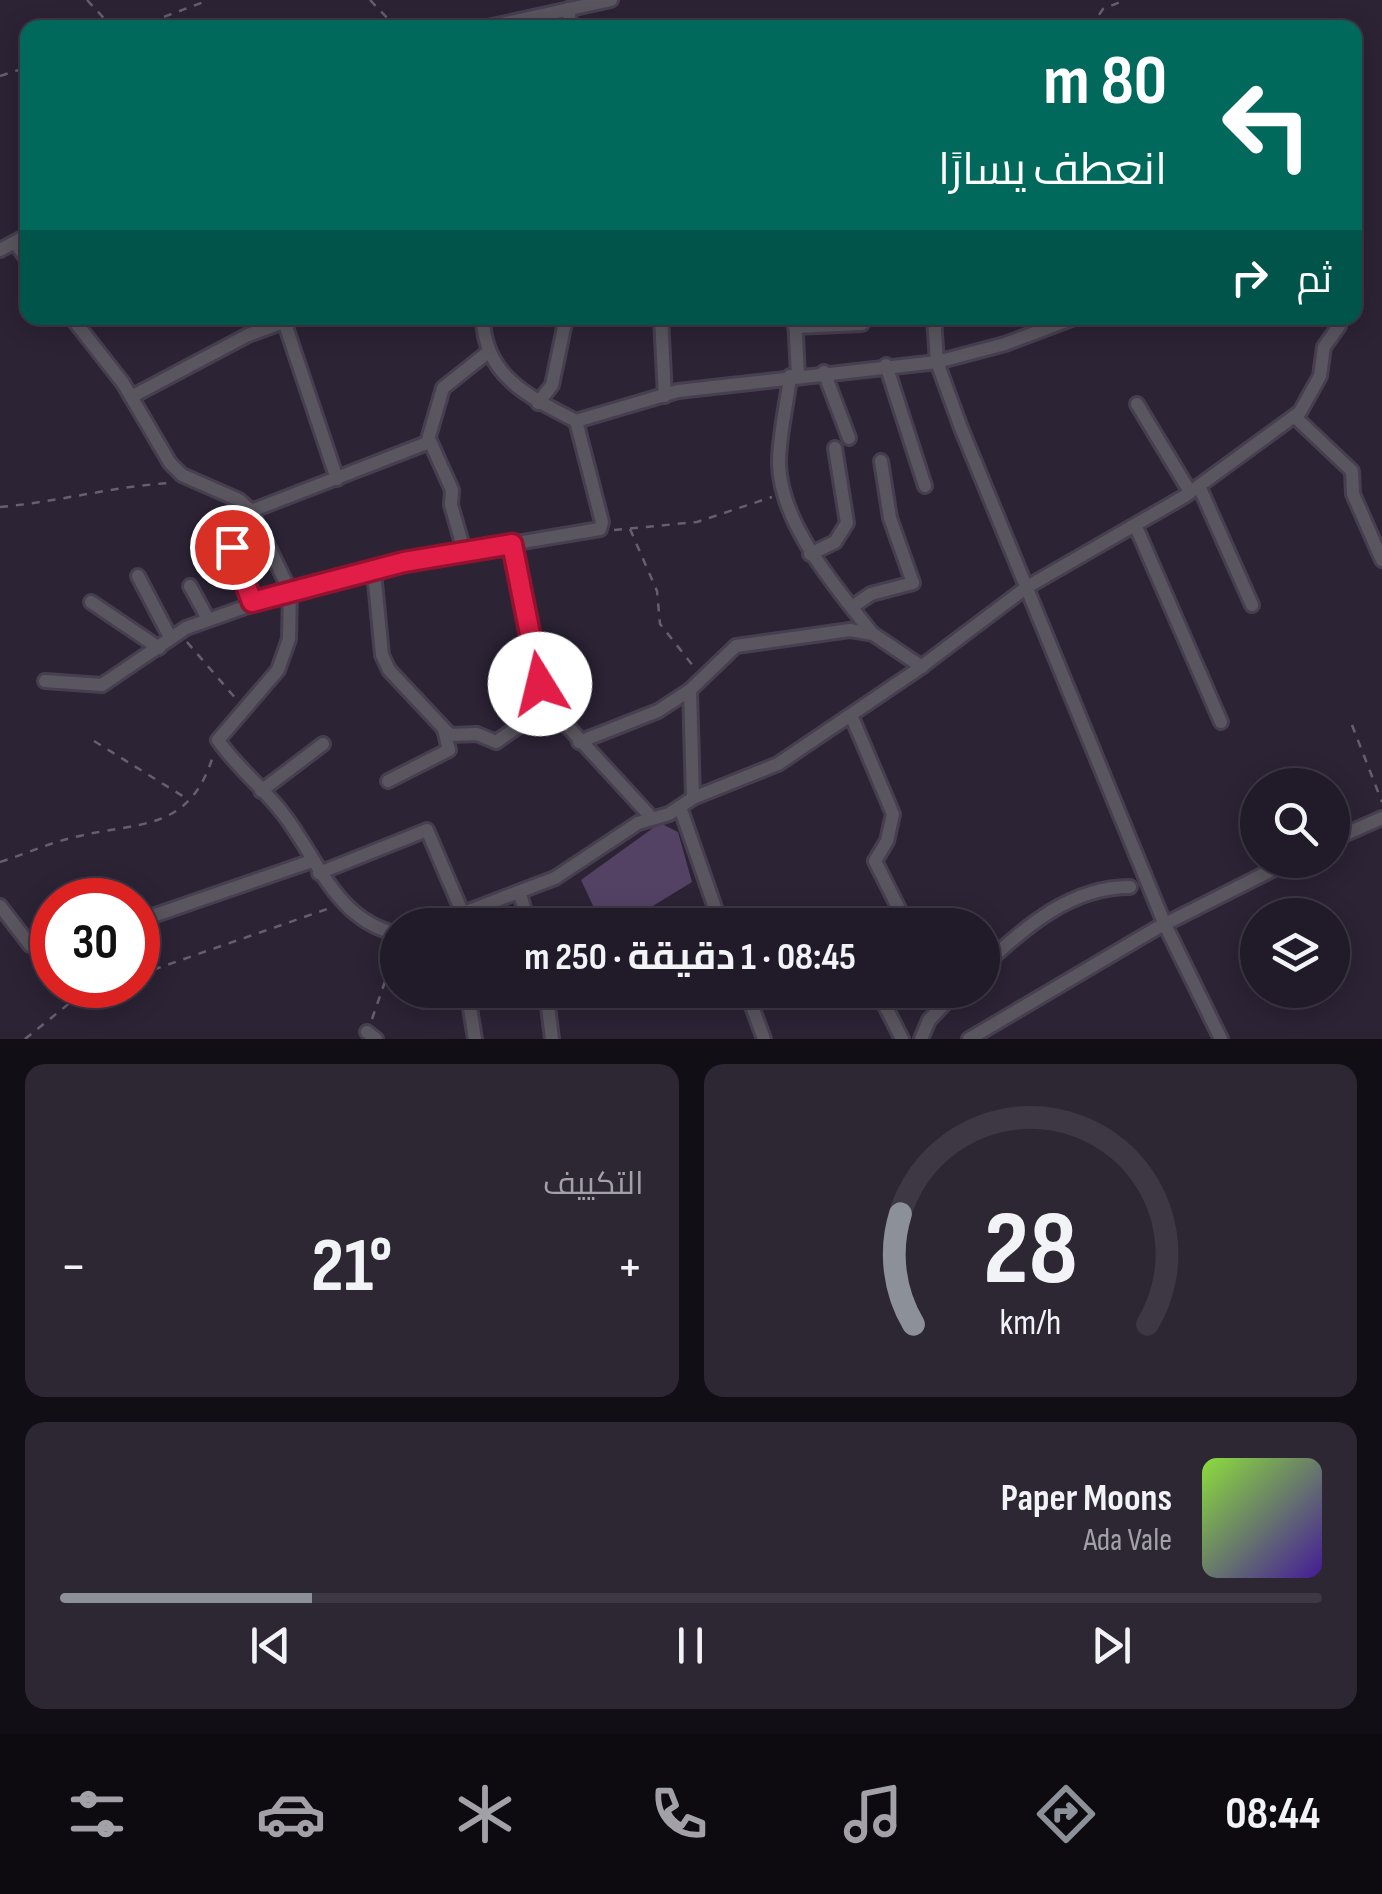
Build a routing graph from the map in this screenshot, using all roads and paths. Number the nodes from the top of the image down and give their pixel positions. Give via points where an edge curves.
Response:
1 (87, 0) edge
2 (209, 0) edge
3 (370, 0) edge
4 (610, 0) edge
5 (1125, 0) edge
6 (568, 9) junction
7 (106, 20) edge
8 (155, 20) edge
9 (389, 20) edge
10 (519, 20) edge
11 (570, 20) edge
12 (1095, 20) edge
13 (20, 240) edge
14 (15, 243) junction
15 (0, 250) edge
16 (20, 250) edge
17 (77, 325) edge
18 (279, 325) edge
19 (291, 325) edge
20 (485, 325) edge
21 (565, 325) edge
22 (661, 325) edge
23 (795, 325) edge
24 (934, 325) edge
25 (1038, 325) edge
26 (1339, 325) edge
27 (487, 353) junction
28 (937, 362) junction
29 (886, 365) junction
30 (824, 372) junction
31 (794, 376) junction
32 (131, 396) junction
33 (665, 396) junction
34 (538, 403) junction
35 (1137, 404) dead end
36 (1295, 417) junction
37 (576, 421) junction
38 (848, 438) dead end
39 (430, 441) junction
40 (835, 448) dead end
41 (880, 461) dead end
42 (184, 477) junction
43 (336, 479) junction
44 (925, 486) dead end
45 (1195, 489) junction
46 (783, 494) junction
47 (0, 507) edge
48 (250, 511) junction
49 (1136, 526) junction
50 (600, 529) junction
51 (630, 529) junction
52 (512, 544) junction
53 (232, 547) dead end
54 (464, 554) junction
55 (810, 554) junction
56 (1382, 560) edge
57 (374, 572) junction
58 (138, 576) dead end
59 (190, 586) dead end
60 (1026, 587) junction
61 (290, 591) junction
62 (90, 602) dead end
63 (252, 602) junction
64 (1252, 604) dead end
65 (852, 607) junction
66 (208, 619) junction
67 (175, 634) junction
68 (873, 634) junction
69 (159, 648) junction
70 (922, 666) junction
71 (701, 676) junction
72 (46, 681) dead end
73 (690, 690) junction
74 (245, 708) junction
75 (851, 715) junction
76 (556, 716) junction
77 (1221, 722) dead end
78 (1352, 724) dead end
79 (444, 729) junction
80 (218, 740) junction
81 (94, 741) dead end
82 (579, 742) junction
83 (323, 744) dead end
84 (388, 782) dead end
85 (260, 791) junction
86 (693, 798) junction
87 (191, 801) junction
88 (1382, 802) edge
89 (680, 806) junction
90 (651, 817) junction
91 (1382, 818) edge
92 (1350, 832) edge
93 (0, 862) edge
94 (315, 867) junction
95 (1257, 878) edge
96 (1130, 887) dead end
97 (520, 894) junction
98 (344, 903) junction
99 (0, 906) edge
100 (460, 908) edge
101 (480, 908) edge
102 (524, 908) edge
103 (716, 908) edge
104 (898, 908) edge
105 (160, 914) edge
106 (1165, 925) junction
107 (380, 929) edge
108 (30, 945) edge
109 (1000, 950) edge
110 (160, 971) edge
111 (63, 1008) edge
112 (380, 1008) edge
113 (470, 1008) edge
114 (548, 1008) edge
115 (753, 1008) edge
116 (886, 1008) edge
117 (937, 1008) edge
118 (372, 1036) edge
119 (25, 1039) edge
120 (475, 1039) edge
121 (552, 1039) edge
122 (764, 1039) edge
123 (902, 1039) edge
124 (920, 1039) edge
125 (969, 1039) edge
126 (1221, 1039) edge

1 - 7 path
2 - 8 path
3 - 9 path
4 - 6 street
5 - 12 path
6 - 10 street
6 - 11 street
13 - 14 street
14 - 15 street
14 - 16 street
17 - 32 street
18 - 32 street
19 - 43 street
20 - 27 street
21 - 34 street via 552,386
22 - 33 street
23 - 31 street
24 - 28 street
25 - 28 street
26 - 36 street
27 - 34 street
27 - 39 street via 443,388
28 - 29 street
28 - 60 street
29 - 30 street
29 - 44 street
30 - 31 street
30 - 38 street
31 - 33 street
31 - 46 street via 779,458
32 - 42 street
33 - 37 street
34 - 37 street
35 - 45 street
36 - 45 street
36 - 56 street via 1352,471 1353,494
37 - 50 street
39 - 43 street
39 - 54 street via 452,490
40 - 55 street via 847,523 835,542
41 - 65 street via 912,582
42 - 47 path
42 - 48 street
43 - 48 street
45 - 49 street
45 - 64 street
46 - 51 path via 697,522
46 - 55 street
48 - 61 street
49 - 60 street
49 - 77 street
50 - 51 path
50 - 52 street
51 - 71 path via 657,591 660,624
52 - 54 street
52 - 76 street via 537,674
53 - 63 street
54 - 57 street
55 - 65 street
57 - 61 street
57 - 79 street via 382,655
58 - 67 street
59 - 66 street
60 - 70 street
60 - 106 street
61 - 63 street
61 - 74 street via 289,639 278,670
62 - 69 street
63 - 66 street
65 - 68 street
66 - 67 street
67 - 69 street
67 - 74 path
68 - 70 street
68 - 71 street via 850,630 741,644
69 - 72 street via 102,685
70 - 75 street
71 - 73 street
73 - 82 street via 658,712
73 - 86 street
74 - 80 street
75 - 86 street via 778,764
75 - 104 street via 889,795 892,828 875,861
76 - 79 street via 519,726 496,742
76 - 82 street
78 - 88 path
79 - 84 street via 450,750
80 - 85 street
80 - 87 path
81 - 87 path
82 - 90 street
83 - 85 street
85 - 94 street via 284,814
86 - 89 street
87 - 93 path via 142,826 71,837
89 - 90 street
89 - 103 street
90 - 97 street
91 - 92 street
94 - 98 street
94 - 100 street via 427,830
94 - 105 street
95 - 106 street
96 - 109 street via 1088,892 1062,904
97 - 101 street
97 - 102 street
98 - 107 street
98 - 110 path
99 - 108 street
106 - 125 street
106 - 126 street
111 - 119 path
112 - 118 path
113 - 120 street
114 - 121 street
115 - 122 street
116 - 123 street
117 - 124 street

